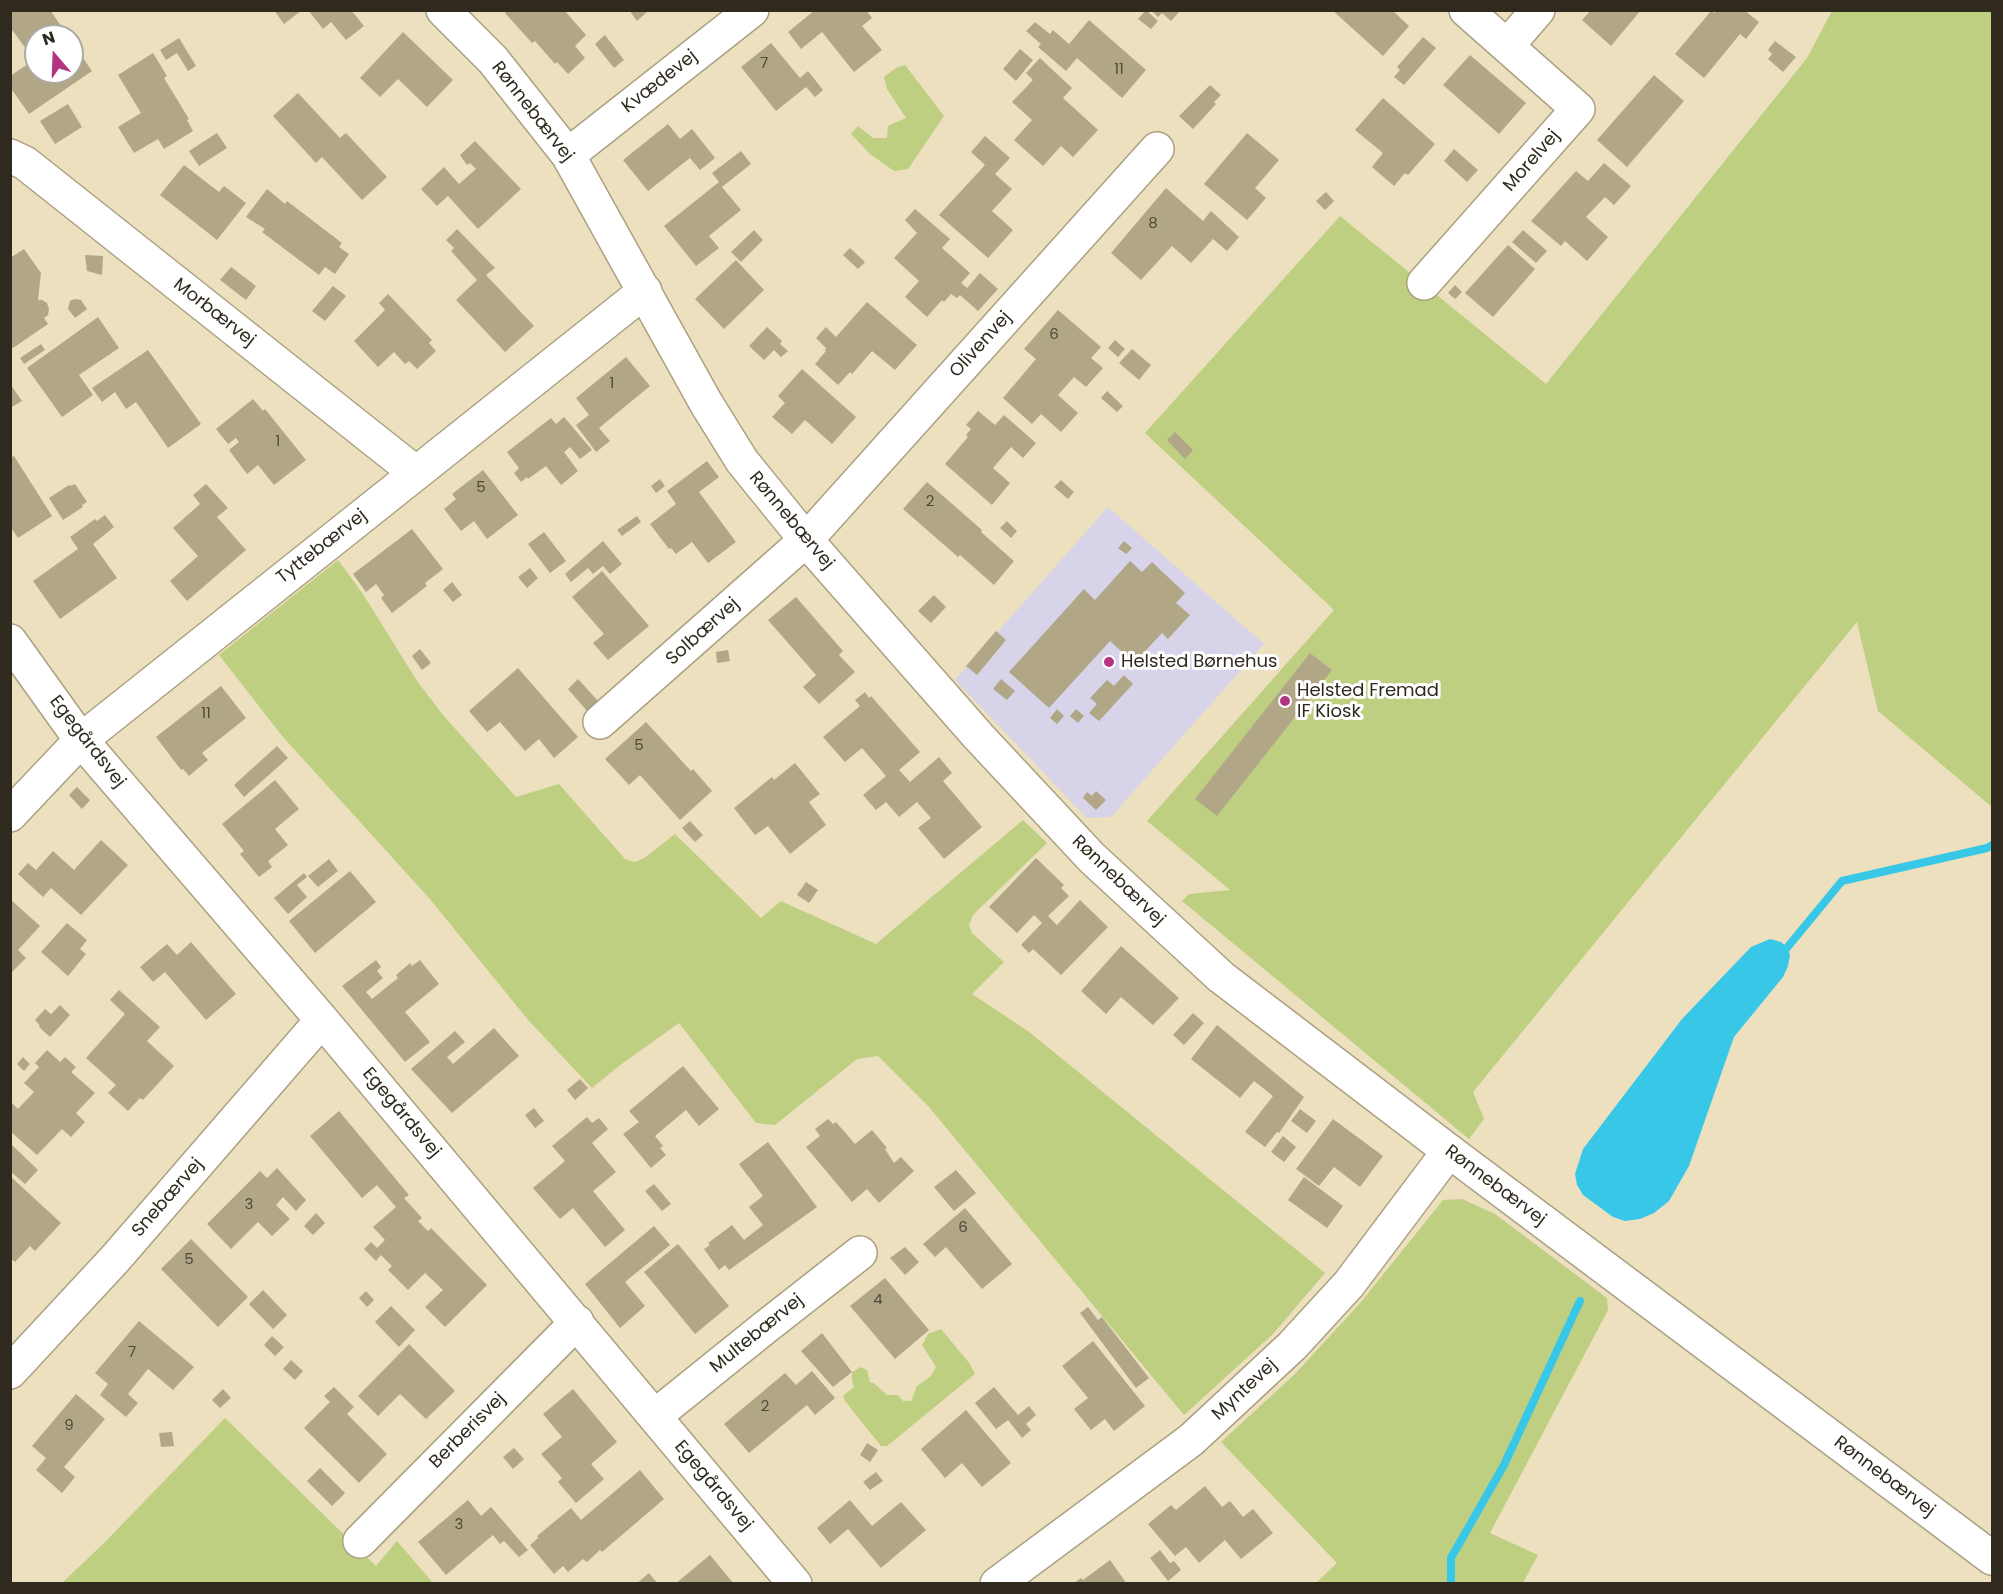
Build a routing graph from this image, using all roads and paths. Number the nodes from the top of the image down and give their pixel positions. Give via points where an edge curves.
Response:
1 (442, 10) edge
2 (752, 10) edge
3 (1466, 10) edge
4 (1538, 10) edge
5 (1507, 46) junction
6 (1157, 149) dead end
7 (568, 155) junction
8 (10, 156) edge
9 (1424, 283) dead end
10 (645, 291) junction
11 (416, 473) junction
12 (806, 540) junction
13 (10, 641) edge
14 (600, 723) dead end
15 (81, 740) junction
16 (10, 815) edge
17 (322, 1020) junction
18 (1449, 1151) junction
19 (860, 1253) dead end
20 (577, 1322) junction
21 (10, 1372) edge
22 (655, 1416) junction
23 (360, 1540) dead end
24 (1992, 1558) edge
25 (795, 1584) edge
26 (997, 1584) edge

1 - 7 street, Rønnebærvej via 493,60
2 - 7 street, Kvædevej
3 - 5 street, Morelvej
4 - 5 street
5 - 9 street, Morelvej via 1578,109
6 - 12 street, Olivenvej
7 - 10 street, Rønnebærvej
8 - 11 street, Morbærvej via 25,163
10 - 11 street, Tyttebærvej
10 - 12 street, Rønnebærvej via 742,461
11 - 15 street, Tyttebærvej
12 - 14 street, Solbærvej
12 - 18 street, Rønnebærvej via 979,737 1104,870 1221,977
13 - 15 street, Egegårdsvej
15 - 16 street, Tyttebærvej
15 - 17 street, Egegårdsvej
17 - 20 street, Egegårdsvej
17 - 21 street, Snebærvej via 115,1259
18 - 24 street, Rønnebærvej
18 - 26 street, Myntevej via 1349,1284 1292,1346 1191,1440
19 - 22 street, Multebærvej
20 - 22 street, Egegårdsvej
20 - 23 street, Berberisvej
22 - 25 street, Egegårdsvej

